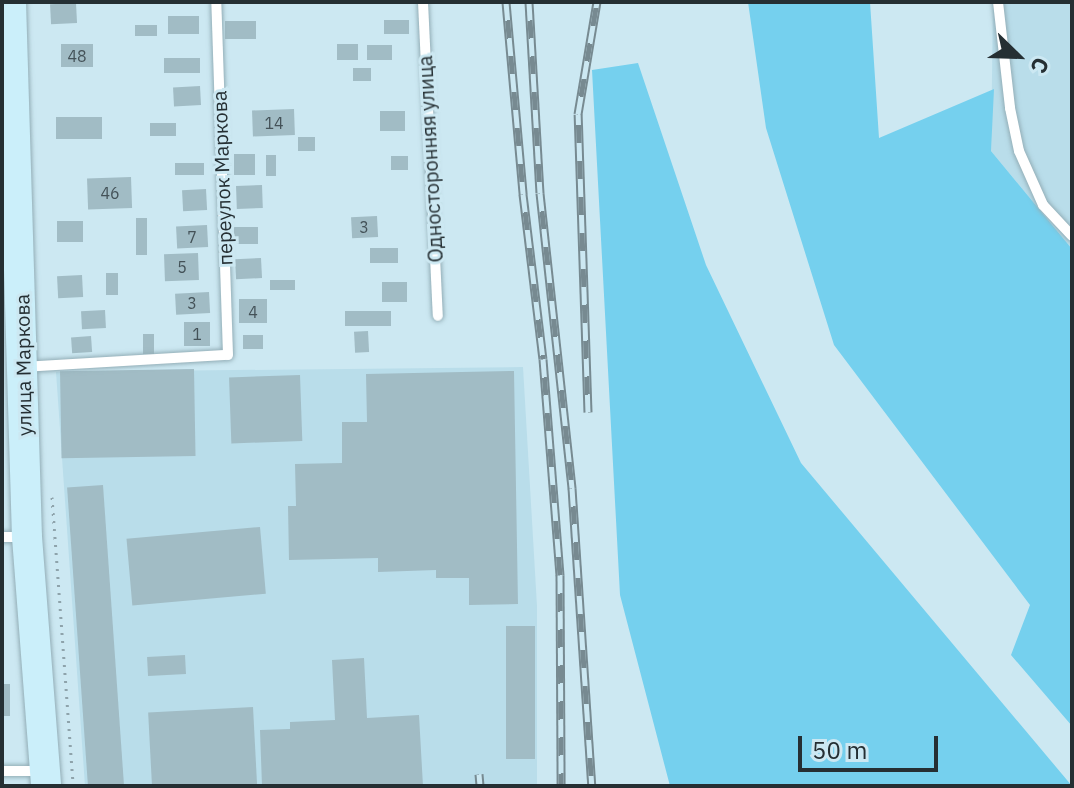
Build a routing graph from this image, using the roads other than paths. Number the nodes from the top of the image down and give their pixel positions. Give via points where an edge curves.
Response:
1 (11, 2) edge
2 (216, 2) edge
3 (423, 2) edge
4 (998, 2) edge
5 (6, 60) edge
6 (1072, 236) edge
7 (438, 316) dead end
8 (21, 367) junction
9 (14, 537) edge
10 (2, 771) edge
11 (46, 779) edge

1 - 5 main road, улица Маркова
2 - 8 lane, переулок Маркова via 228,355
3 - 7 lane, Односторонняя улица
4 - 6 lane via 1019,151 1043,205
5 - 8 main road, улица Маркова
8 - 9 main road, улица Маркова
9 - 11 main road, улица Маркова
10 - 11 lane

